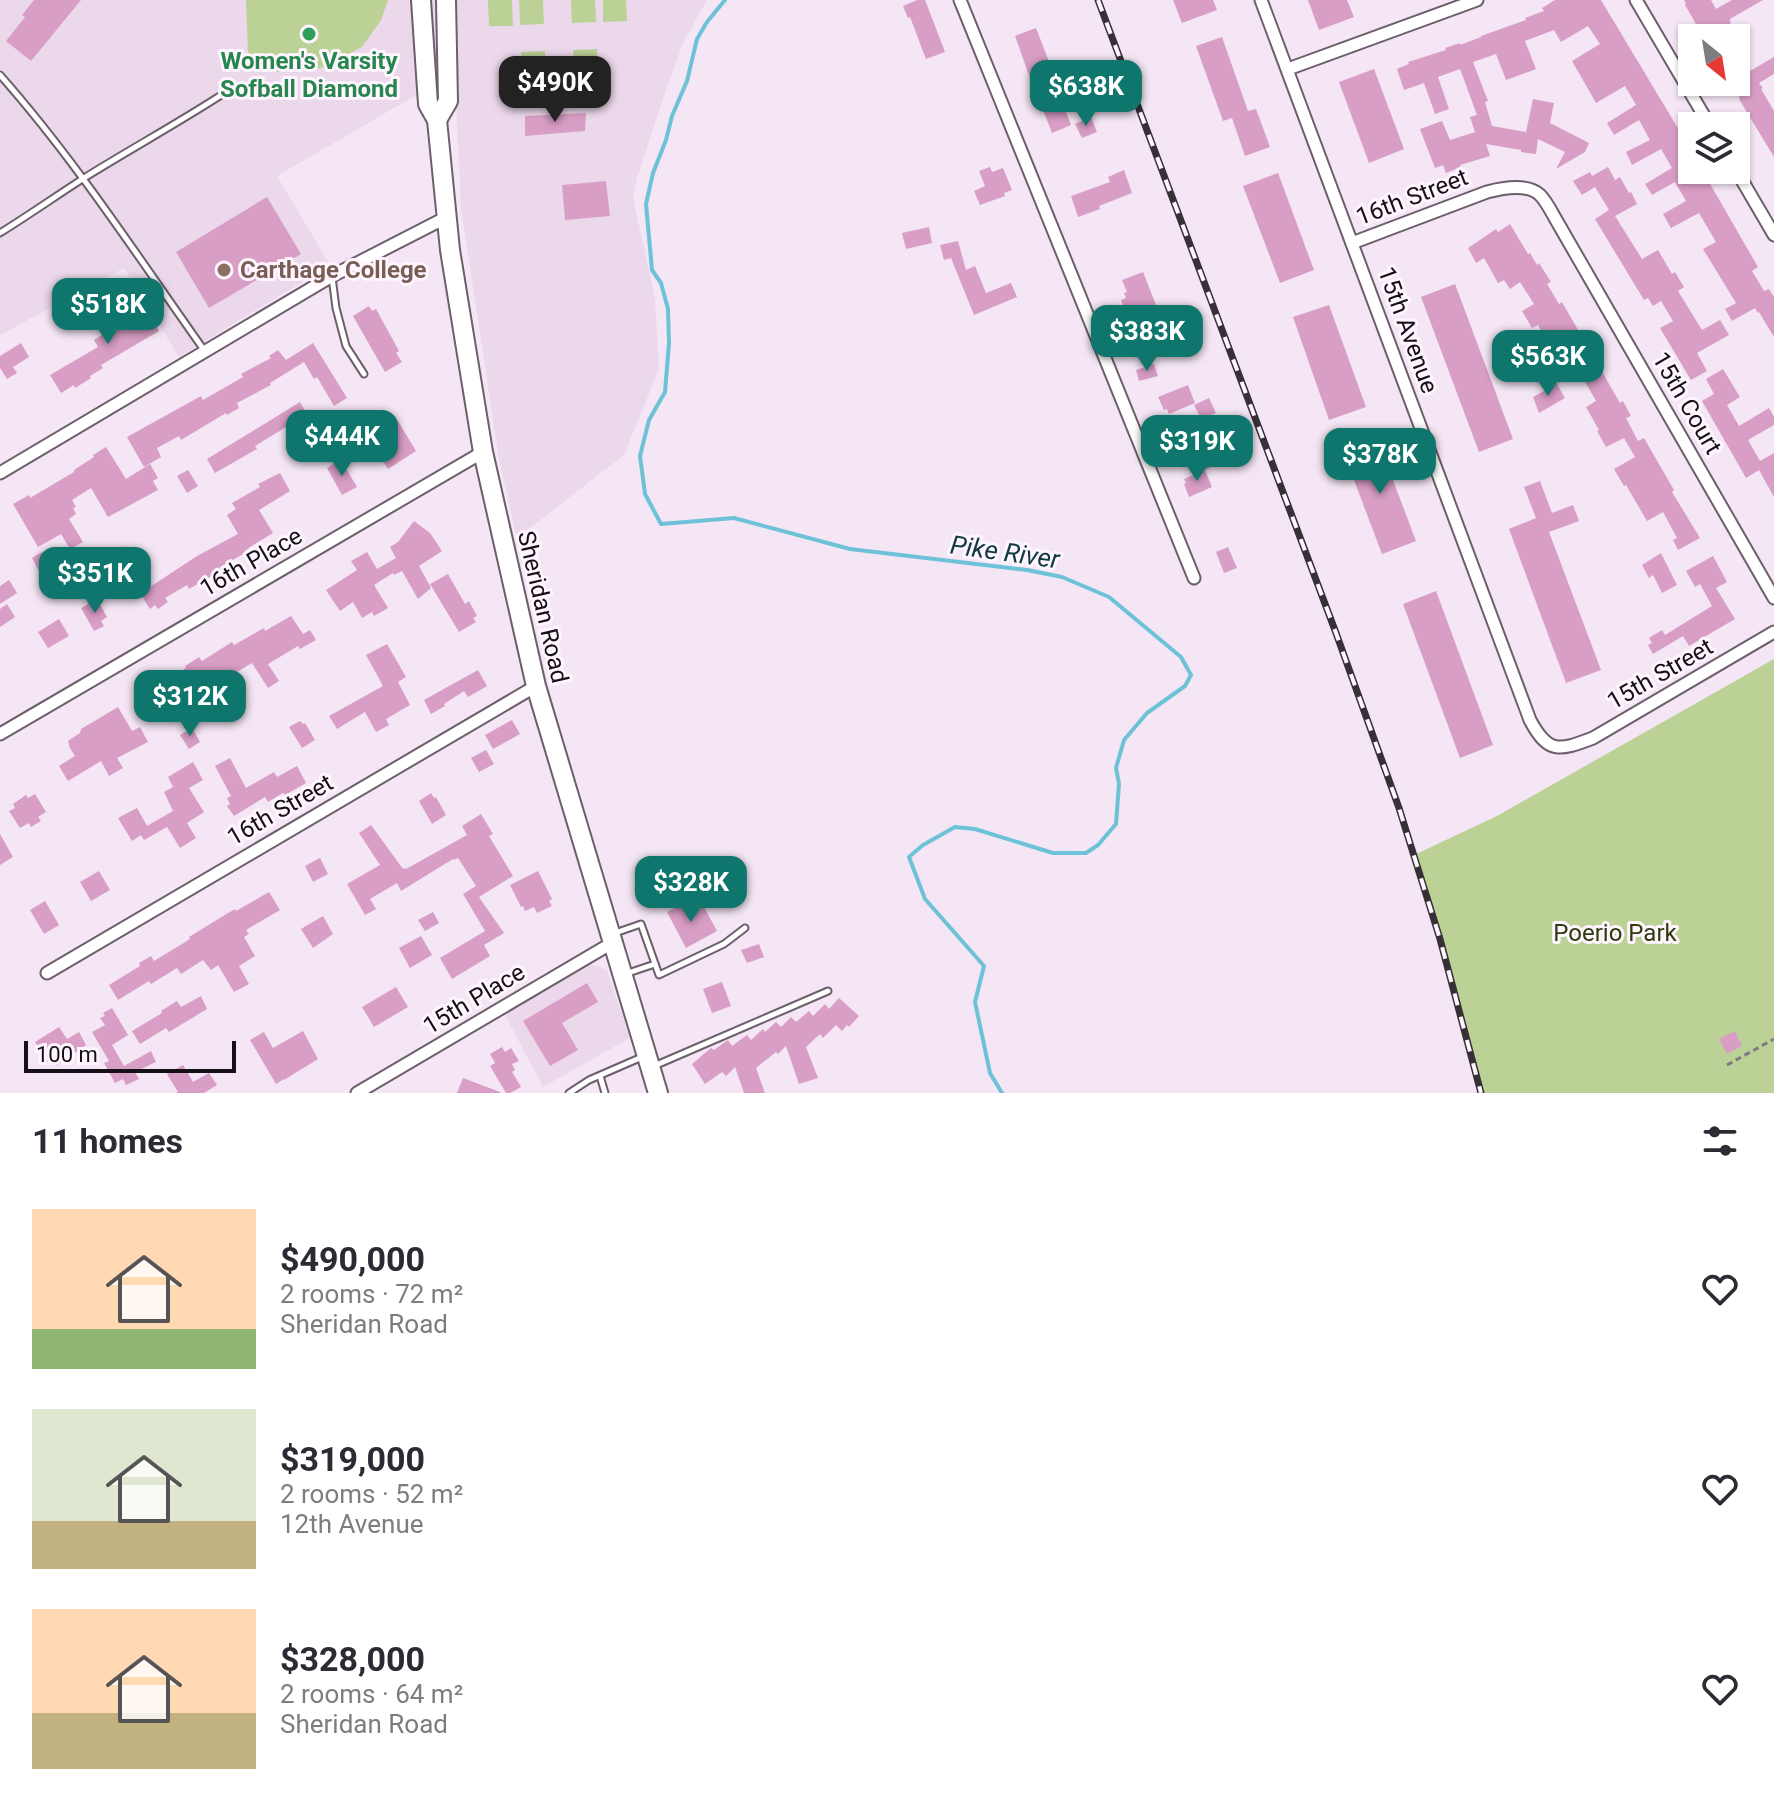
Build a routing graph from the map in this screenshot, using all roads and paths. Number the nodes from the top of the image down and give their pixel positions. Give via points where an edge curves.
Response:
1 (421, 0) edge
2 (446, 0) edge
3 (960, 0) edge
4 (1261, 0) edge
5 (1477, 0) edge
6 (1636, 0) edge
7 (1288, 69) junction
8 (0, 75) edge
9 (229, 90) dead end
10 (1702, 112) edge
11 (437, 120) junction
12 (84, 179) junction
13 (1744, 184) edge
14 (1487, 192) joint
15 (447, 217) junction
16 (0, 233) edge
17 (1774, 235) edge
18 (1352, 243) junction
19 (332, 276) junction
20 (205, 351) junction
21 (364, 374) dead end
22 (483, 452) junction
23 (0, 473) edge
24 (1194, 578) dead end
25 (1774, 598) edge
26 (1774, 632) edge
27 (536, 686) junction
28 (0, 734) edge
29 (1565, 749) joint
30 (745, 928) dead end
31 (611, 939) junction
32 (655, 964) junction
33 (47, 973) dead end
34 (622, 975) junction
35 (828, 991) dead end
36 (1774, 1039) edge
37 (648, 1062) junction
38 (1727, 1065) dead end
39 (600, 1076) junction
40 (357, 1093) edge
41 (569, 1093) edge
42 (605, 1093) edge
43 (658, 1093) edge

1 - 11 main road, Sheridan Road via 428,104
2 - 11 main road, Sheridan Road via 448,101
3 - 24 street
4 - 7 street, 15th Avenue
5 - 7 street
6 - 10 street
7 - 18 street, 15th Avenue
8 - 12 lane
9 - 12 lane
11 - 15 main road, Sheridan Road
12 - 16 lane
12 - 20 lane
13 - 17 street
14 - 18 street, 16th Street
14 - 25 street, 15th Court via 1502,188 1539,194
15 - 19 street
15 - 22 main road, Sheridan Road
18 - 29 street, 15th Avenue via 1530,720 1547,743
19 - 20 street
19 - 21 lane via 346,346
20 - 23 street
22 - 27 main road, Sheridan Road
22 - 28 street, 16th Place
26 - 29 street, 15th Street via 1606,731
27 - 31 main road, Sheridan Road
27 - 33 street, 16th Street
30 - 32 lane via 659,975
31 - 32 lane via 641,924
31 - 34 main road, Sheridan Road
31 - 40 street, 15th Place
32 - 34 lane
34 - 37 main road, Sheridan Road
35 - 37 lane
36 - 38 path
37 - 39 lane
37 - 43 main road, Sheridan Road
39 - 41 lane
39 - 42 lane

